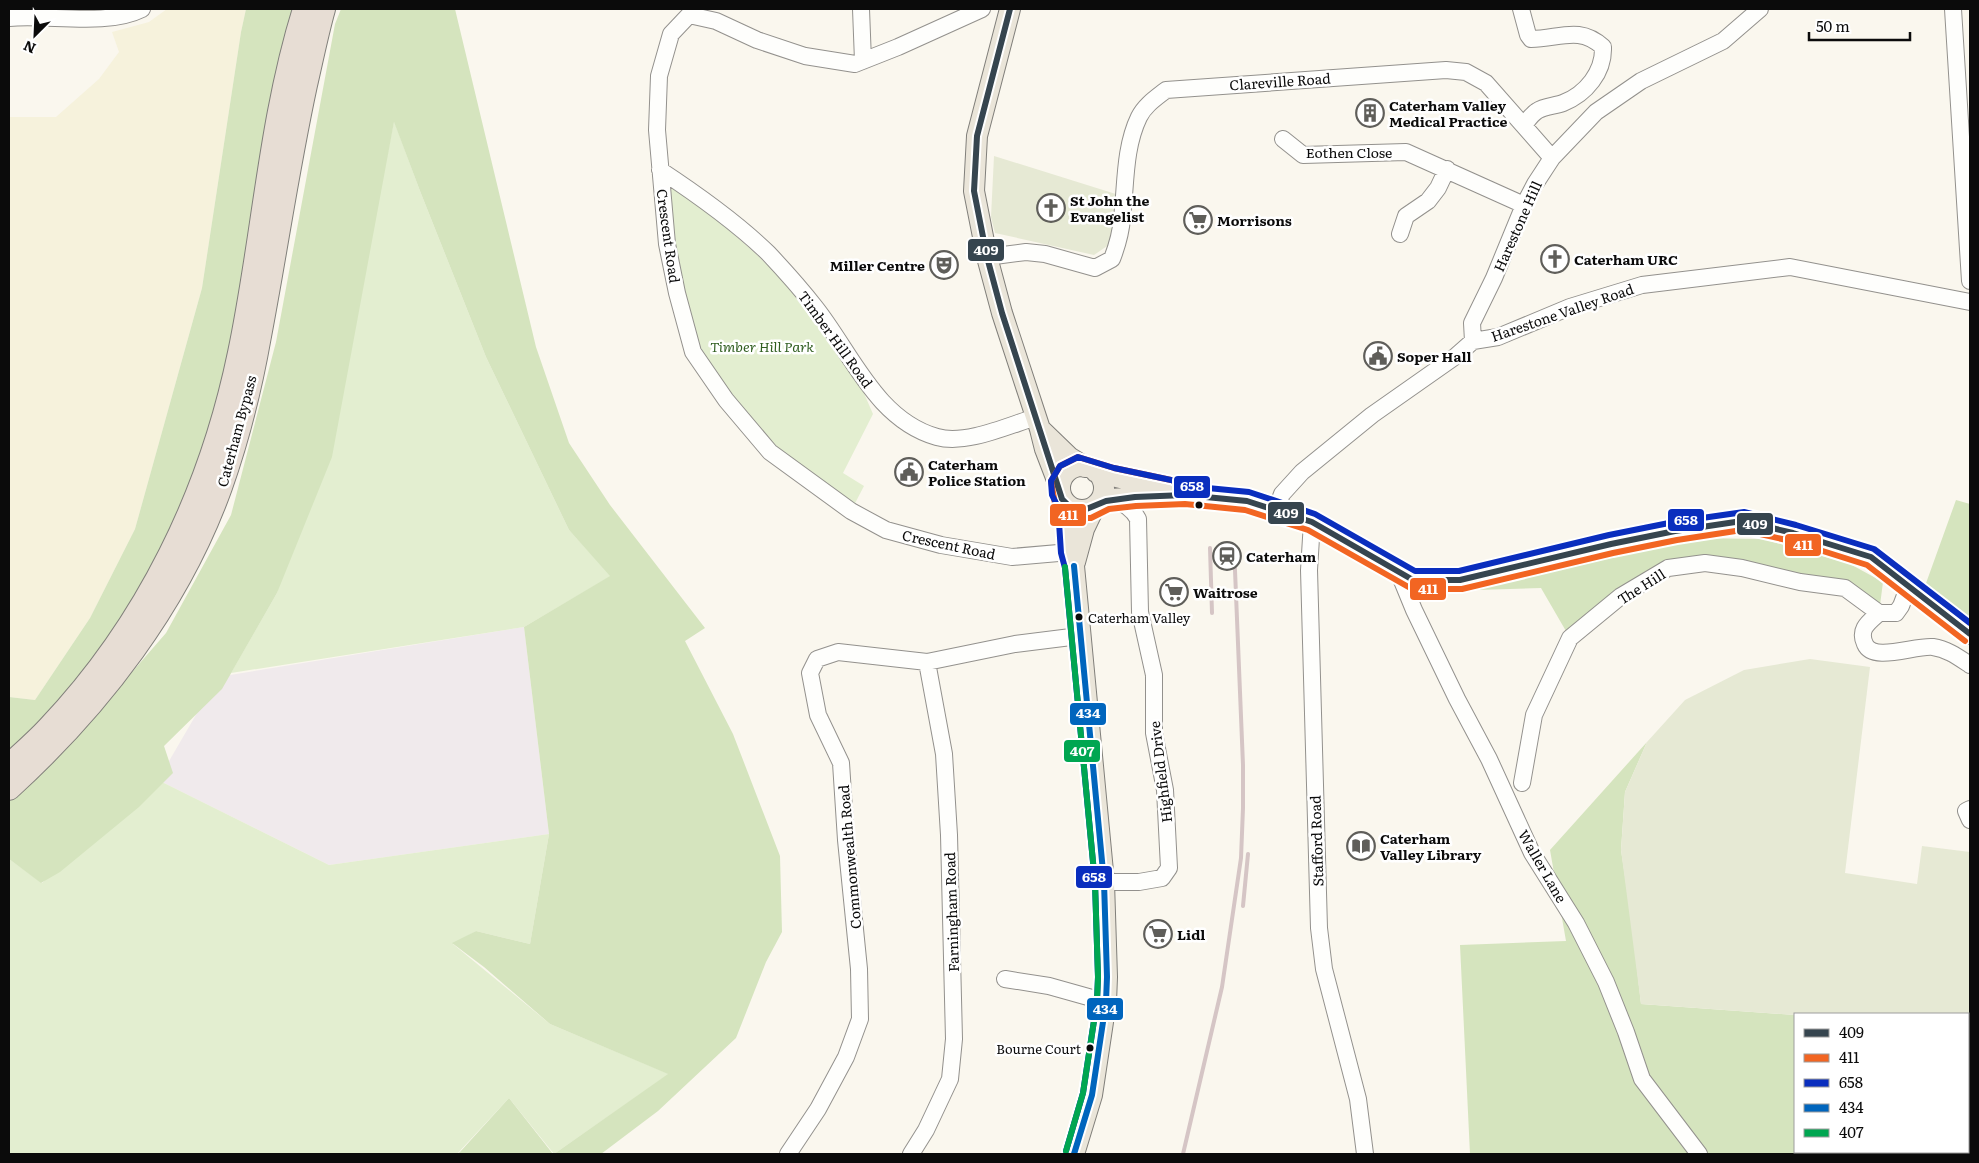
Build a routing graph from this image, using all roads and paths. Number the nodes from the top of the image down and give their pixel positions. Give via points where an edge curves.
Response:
1 (142, 9) edge
2 (304, 9) edge
3 (324, 9) edge
4 (861, 9) edge
5 (982, 9) edge
6 (1010, 9) edge
7 (1521, 9) edge
8 (1760, 9) edge
9 (1953, 9) edge
10 (689, 12) edge
11 (9, 18) edge
12 (863, 61) junction
13 (1524, 125) junction
14 (1283, 139) dead end
15 (1552, 158) junction
16 (1447, 169) junction
17 (660, 170) junction
18 (1524, 205) junction
19 (1400, 234) dead end
20 (987, 257) junction
21 (1970, 281) edge
22 (1970, 302) edge
23 (1472, 341) junction
24 (1038, 423) junction
25 (1091, 469) junction
26 (1186, 495) junction
27 (1063, 496) junction
28 (1102, 503) junction
29 (1276, 510) junction
30 (1312, 522) junction
31 (1072, 559) junction
32 (1398, 571) junction
33 (1908, 585) junction
34 (1879, 613) junction
35 (1970, 634) edge
36 (1080, 636) junction
37 (927, 662) junction
38 (1970, 665) edge
39 (9, 765) edge
40 (1522, 783) dead end
41 (9, 789) edge
42 (1970, 809) edge
43 (1970, 820) edge
44 (1104, 882) junction
45 (1004, 979) dead end
46 (1106, 1002) junction
47 (788, 1154) edge
48 (911, 1154) edge
49 (1074, 1154) edge
50 (1365, 1154) edge
51 (1699, 1154) edge

1 - 11 street via 128,16
2 - 39 highway, Caterham Bypass via 280,110 239,353 221,428 198,493 151,591 110,652 48,728
3 - 41 highway, Caterham Bypass via 298,120 260,338 236,440 220,488 201,533 158,616 85,714
4 - 12 street
5 - 12 street, Crescent Road
6 - 20 main road via 977,136 974,191
7 - 13 street via 1531,39 1576,34 1594,38 1603,47 1594,80 1564,102 1537,110
8 - 15 street, Harestone Hill via 1723,41 1641,81 1596,112
9 - 21 street
10 - 12 street, Crescent Road via 805,56 855,64
10 - 17 street, Crescent Road via 671,34 659,76 657,130
13 - 15 street, Clareville Road
13 - 20 street, Clareville Road via 1486,83 1466,72 1446,70 1166,90 1140,116 1131,138 1122,221 1112,259 1095,268 1026,252
14 - 16 street, Eothen Close via 1303,155 1406,152
15 - 18 street, Harestone Hill
16 - 18 street, Eothen Close
16 - 19 street via 1428,201 1406,216
17 - 24 street, Timber Hill Road via 704,198 768,253 816,308 855,368 882,402 915,428 956,440
17 - 31 street, Crescent Road via 667,244 693,352 726,400 770,452 851,511 886,530 940,545 1012,557
18 - 23 street, Harestone Hill via 1472,323
20 - 24 main road
22 - 23 street, Harestone Valley Road via 1790,266 1642,285 1570,307 1498,337
23 - 29 street, Harestone Valley Road via 1302,472 1282,494
24 - 25 main road via 1069,457
24 - 27 main road
25 - 26 main road
25 - 27 main road via 1078,466 1066,473
25 - 28 main road via 1101,478 1104,489
26 - 28 main road
26 - 29 main road via 1247,501
27 - 28 main road via 1071,508 1084,510
27 - 31 main road
28 - 31 main road via 1084,530
28 - 44 street, Highfield Drive via 1134,511 1138,519 1140,612 1154,675 1154,733 1165,790 1169,868 1162,878
29 - 30 main road
30 - 32 main road
30 - 50 street, Stafford Road via 1309,570 1320,928 1324,969 1358,1098
31 - 36 main road
32 - 33 main road via 1413,580 1460,580 1611,544 1742,521 1870,557
32 - 51 street, Waller Lane via 1532,853 1576,923 1606,982 1642,1079
33 - 34 street via 1896,613
33 - 35 main road
34 - 38 street via 1864,628 1862,637 1871,652 1881,654 1920,646 1933,647 1944,649
34 - 40 street, The Hill via 1845,588 1705,563 1668,568 1621,596 1570,638 1534,714
36 - 37 street, Commonwealth Road via 1014,644
36 - 44 main road
37 - 47 street, Commonwealth Road via 838,652 817,659 810,673 818,714 841,763 859,969 860,1019 846,1057
37 - 48 street, Farningham Road via 944,754 954,1039 950,1079
42 - 43 street via 1966,811
44 - 46 main road
45 - 46 street via 1049,986
46 - 49 main road via 1092,1095

